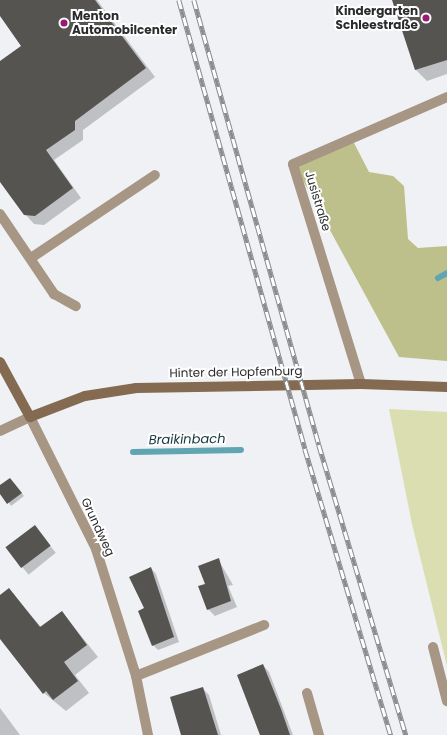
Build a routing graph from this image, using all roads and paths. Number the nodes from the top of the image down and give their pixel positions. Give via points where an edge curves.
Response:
1 (447, 97) edge
2 (155, 175) dead end
3 (0, 214) edge
4 (31, 258) junction
5 (76, 306) dead end
6 (0, 362) edge
7 (362, 384) junction
8 (447, 387) edge
9 (30, 417) junction
10 (0, 431) edge
11 (264, 626) dead end
12 (433, 647) dead end
13 (136, 676) junction
14 (307, 693) dead end
15 (447, 701) edge
16 (148, 735) edge
17 (319, 735) edge

1 - 7 street, Jusistraße via 293,164
2 - 4 street
3 - 4 street
4 - 5 street via 54,294
6 - 9 street
7 - 8 street, Hinter der Hopfenburg
7 - 9 street, Hinter der Hopfenburg via 136,388 85,396
9 - 10 street
9 - 13 street, Grundweg via 96,549
11 - 13 street
12 - 15 street
13 - 16 street, Grundweg
14 - 17 street

